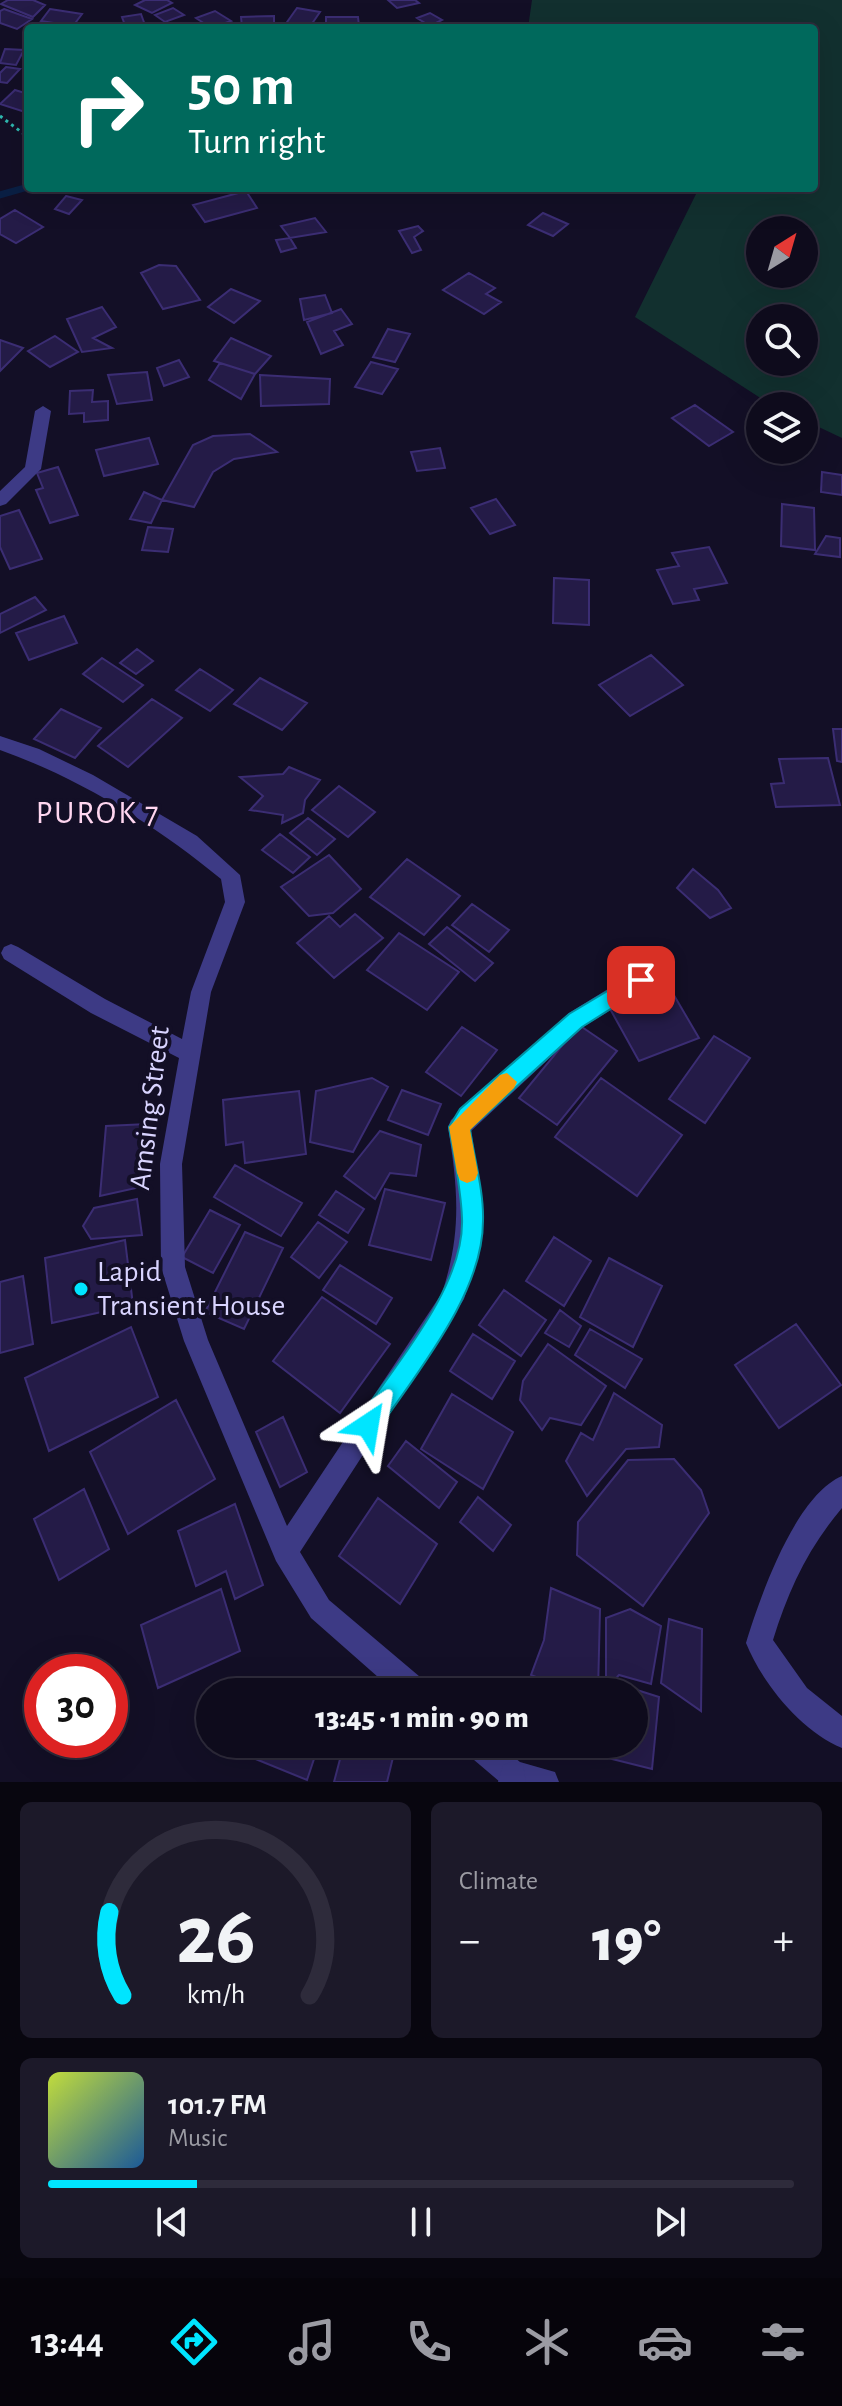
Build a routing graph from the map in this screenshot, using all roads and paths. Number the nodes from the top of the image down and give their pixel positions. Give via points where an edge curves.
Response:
1 (0, 116) edge
2 (24, 134) edge
3 (43, 411) dead end
4 (0, 500) edge
5 (0, 743) edge
6 (11, 953) dead end
7 (641, 980) dead end
8 (189, 1053) junction
9 (842, 1489) edge
10 (285, 1552) junction
11 (400, 1678) edge
12 (842, 1734) edge
13 (491, 1758) edge
14 (512, 1778) edge
15 (545, 1782) edge

1 - 2 path
3 - 4 street via 33,469
5 - 8 street, Amsing Street via 86,780 190,842 230,875 235,902 201,992
6 - 8 street
7 - 10 street via 576,1020 459,1127 473,1220 452,1299
8 - 10 street, Amsing Street via 171,1164 173,1267 196,1341
9 - 12 street via 813,1522 777,1584 759,1643 797,1698
10 - 11 street, Amsing Street via 320,1609
13 - 14 street
14 - 15 street

